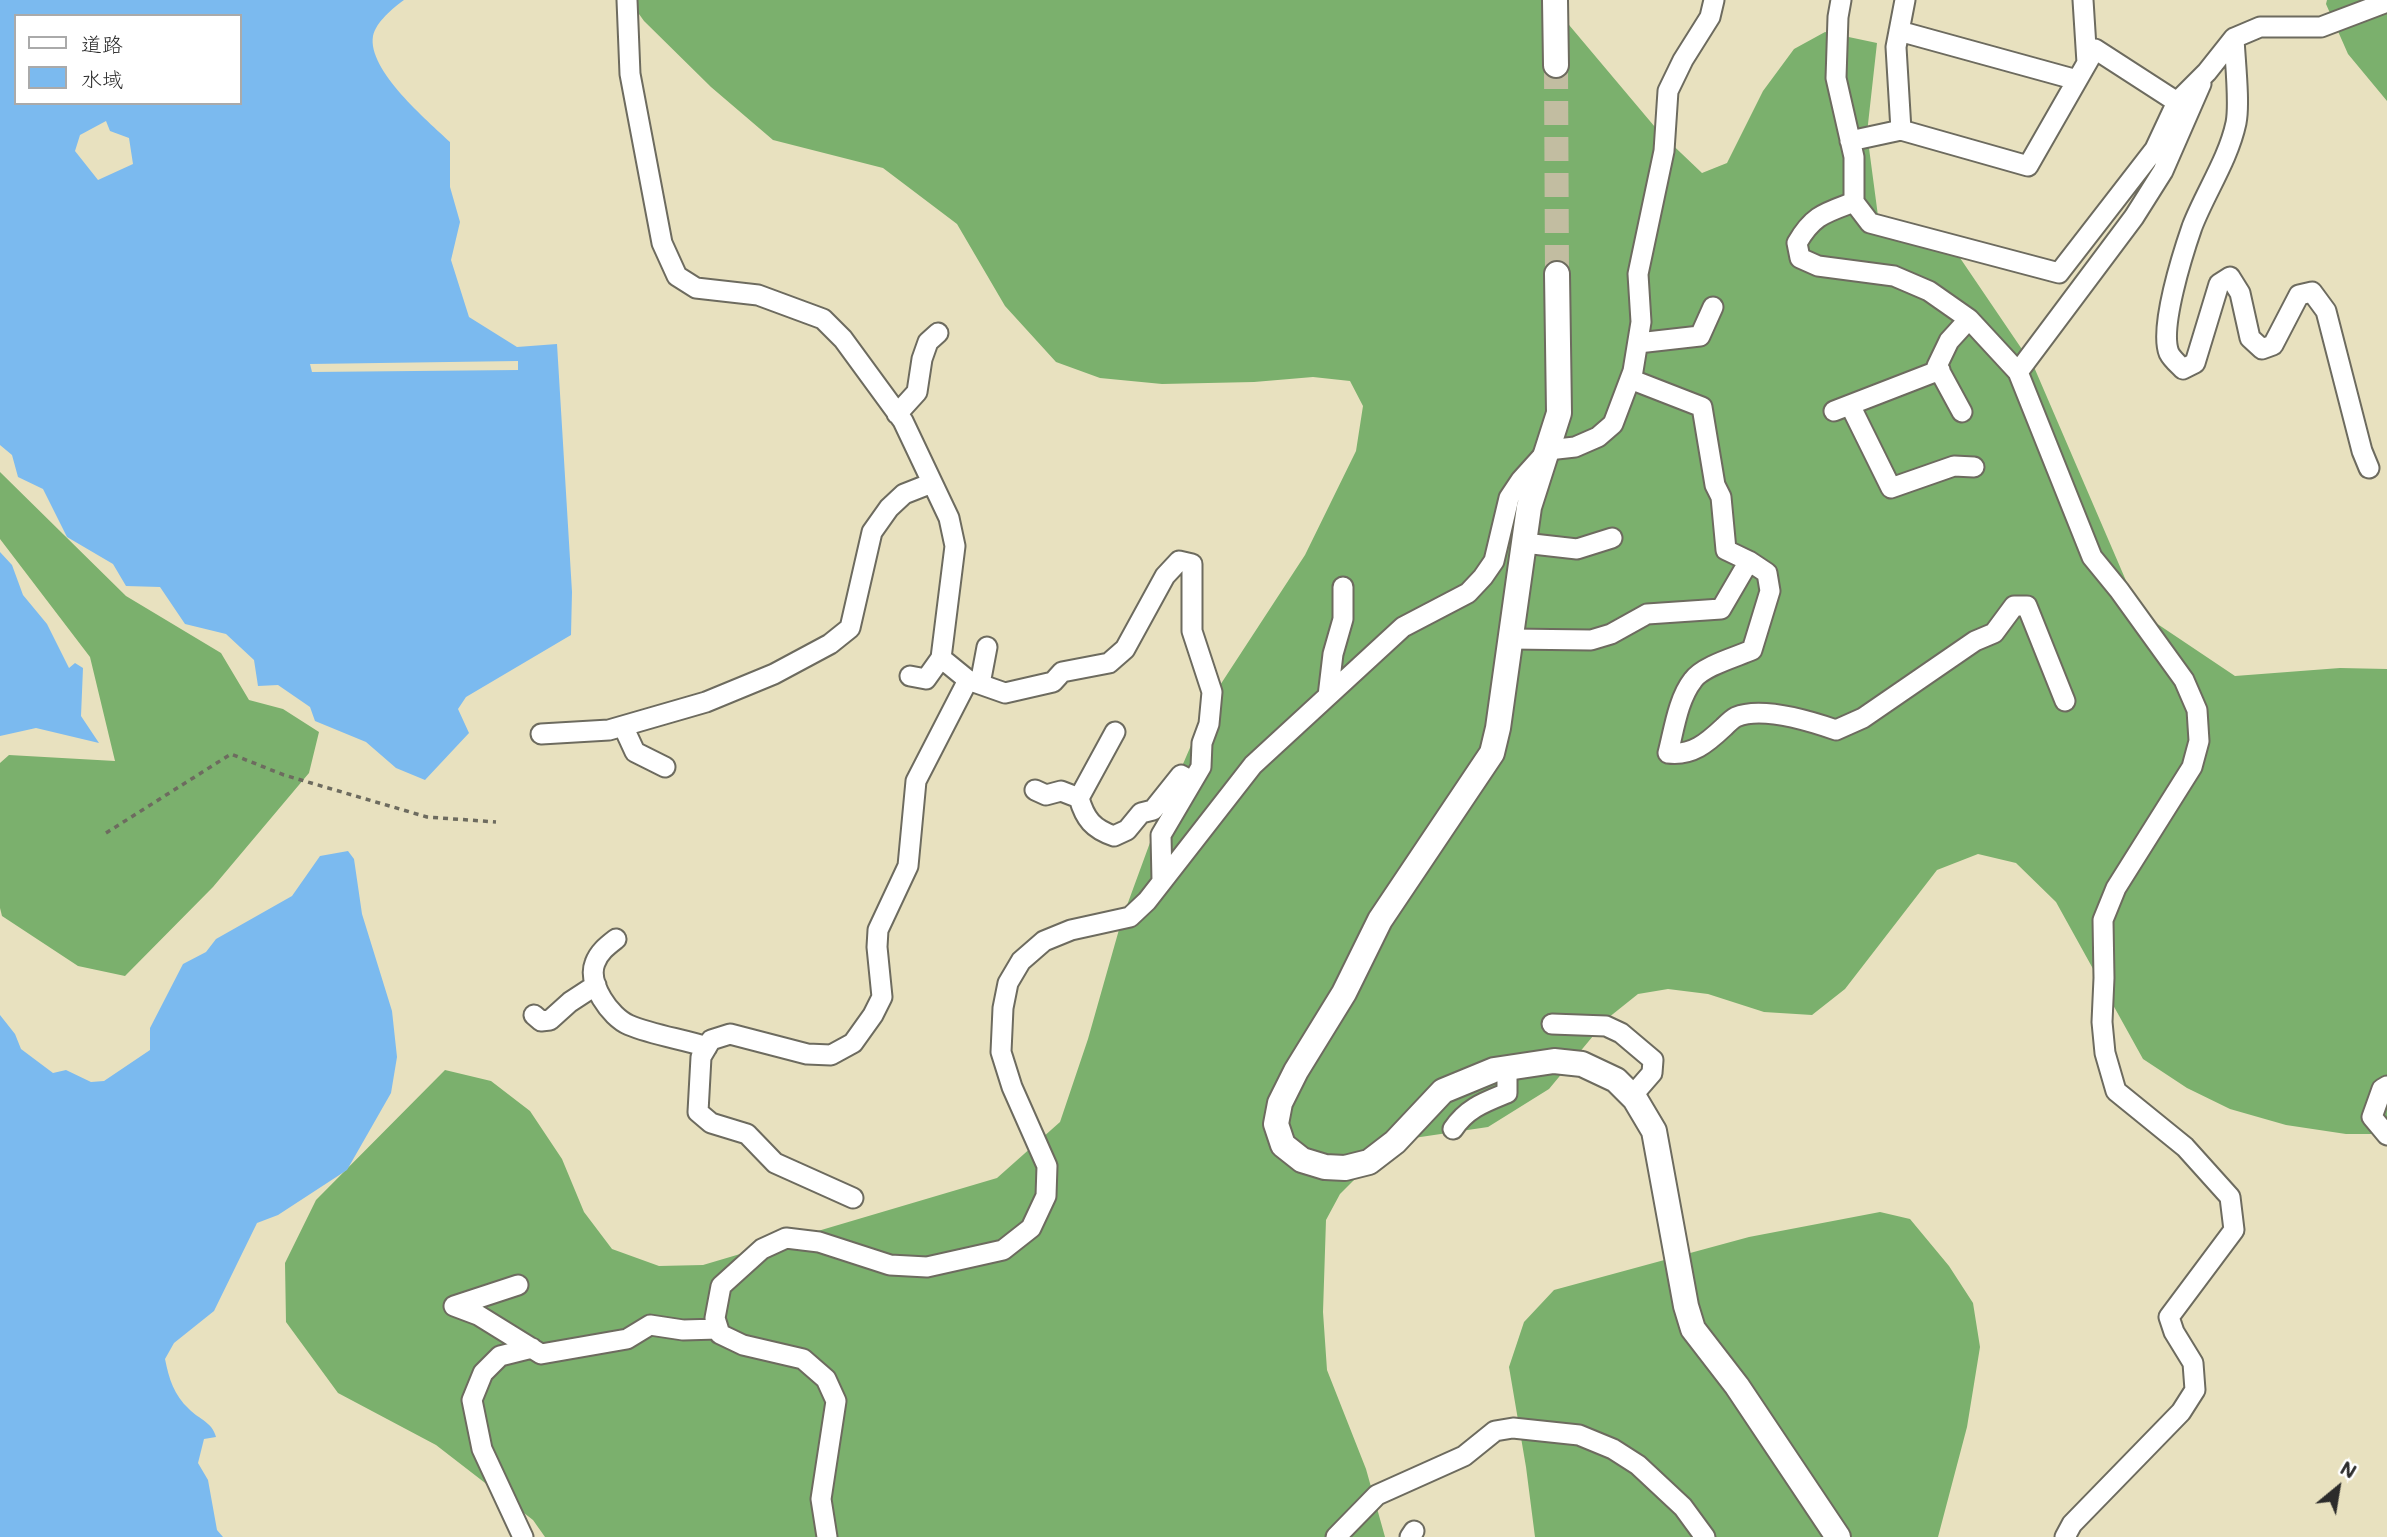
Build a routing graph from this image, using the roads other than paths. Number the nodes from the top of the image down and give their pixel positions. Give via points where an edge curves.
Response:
1 (628, 0) edge
2 (1555, 0) edge
3 (1714, 0) edge
4 (1841, 0) edge
5 (1905, 0) edge
6 (2083, 0) edge
7 (2387, 2) edge
8 (1899, 31) junction
9 (2234, 38) junction
10 (2087, 63) junction
11 (1556, 65) tunnel mouth
12 (2206, 73) junction
13 (2077, 80) junction
14 (2177, 102) junction
15 (1901, 130) junction
16 (1850, 141) junction
17 (1854, 202) junction
18 (1558, 274) tunnel mouth
19 (1713, 307) dead end
20 (1969, 319) junction
21 (938, 333) dead end
22 (1637, 343) junction
23 (1940, 370) junction
24 (2018, 372) junction
25 (1630, 379) junction
26 (1962, 412) dead end
27 (897, 414) junction
28 (1548, 450) junction
29 (1974, 467) dead end
30 (2369, 468) dead end
31 (932, 483) junction
32 (1612, 538) dead end
33 (1524, 543) junction
34 (1749, 561) junction
35 (1343, 587) dead end
36 (1511, 639) junction
37 (987, 647) dead end
38 (941, 658) junction
39 (910, 676) dead end
40 (974, 682) junction
41 (1328, 696) junction
42 (2065, 701) dead end
43 (624, 726) junction
44 (1115, 732) dead end
45 (541, 734) dead end
46 (665, 767) dead end
47 (1192, 781) junction
48 (1035, 790) dead end
49 (1079, 798) junction
50 (1162, 881) junction
51 (616, 939) dead end
52 (596, 985) junction
53 (534, 1015) dead end
54 (1552, 1024) dead end
55 (707, 1047) junction
56 (1507, 1068) junction
57 (2387, 1086) edge
58 (1632, 1096) junction
59 (1453, 1129) dead end
60 (2387, 1135) edge
61 (853, 1198) dead end
62 (518, 1285) dead end
63 (718, 1329) junction
64 (532, 1348) junction
65 (523, 1537) edge
66 (827, 1537) edge
67 (1336, 1537) edge
68 (1705, 1537) edge
69 (1838, 1537) edge
70 (2065, 1537) edge

1 - 27 street via 630,74 662,243 677,276 696,288 758,295 823,319
2 - 11 street
3 - 22 street via 1710,17 1668,91 1664,151 1637,274 1641,322
4 - 16 street via 1836,78
5 - 8 street
6 - 10 street
7 - 9 street via 2321,27 2260,27
8 - 13 street
8 - 15 street
9 - 12 street
9 - 30 street via 2236,122 2192,227 2167,320 2170,355 2183,369 2195,363 2219,284 2230,277 2240,293 2250,338 2262,349 2273,345 2299,295 2312,292 2326,311
10 - 13 street
10 - 14 street via 2095,49
12 - 14 street
12 - 24 street via 2163,171
13 - 15 street via 2028,166
14 - 17 street via 2155,149 2059,273 1870,223
15 - 16 street
16 - 17 street
17 - 20 street via 1808,224 1797,243 1800,258 1818,266 1894,276 1929,291
18 - 28 street via 1559,413
19 - 22 street via 1700,336
20 - 23 street via 1949,341 1937,366
20 - 24 street
21 - 27 street via 928,342 917,392
22 - 25 street
23 - 26 street
23 - 29 street via 1842,408 1891,488 1954,466
24 - 70 street via 2092,557 2184,680 2197,710 2199,741 2192,767 2116,888 2103,920 2102,1022 2116,1091 2185,1147 2230,1197 2234,1230 2169,1317 2193,1363 2195,1390 2181,1412 2072,1524
25 - 28 street via 1613,424 1598,437 1575,447
25 - 34 street via 1702,407 1721,497 1726,550
27 - 31 street
28 - 33 street via 1529,507
28 - 41 street via 1509,498 1494,561 1483,577 1468,593 1403,627
31 - 38 street via 949,518 955,546
31 - 43 street via 904,494 872,532 850,628 830,644 706,702
32 - 33 street via 1577,549
33 - 36 street
34 - 36 street via 1721,609 1647,614 1591,640
34 - 42 street via 1767,573 1770,591 1752,650 1693,678 1668,753 1681,755 1703,746 1735,717 1762,713 1836,730 1863,718 1975,641 1994,633 2014,606 2027,606
35 - 41 street via 1343,619
36 - 56 street via 1492,753 1380,920 1344,993 1296,1071 1280,1103 1276,1124 1283,1145 1302,1160 1345,1168 1369,1162 1395,1142 1443,1091
37 - 40 street
38 - 39 street via 926,679
38 - 40 street
40 - 47 street via 1005,694 1053,682 1062,672 1109,663 1125,649 1165,576 1179,561 1192,564 1192,631 1212,692 1201,766
40 - 55 street via 916,781 908,866 878,930 882,996 853,1043 831,1055 807,1055 730,1034 710,1040
41 - 50 street via 1253,765
43 - 45 street
43 - 46 street via 635,752
44 - 49 street
47 - 49 street via 1181,775 1153,810 1141,813 1127,830 1114,836 1099,831 1085,818
47 - 50 street via 1161,835
48 - 49 street via 1045,794 1061,791
50 - 63 street via 1130,917 1044,941 1021,961 1008,983 1001,1052 1047,1166 1046,1196 1031,1228 1003,1250 927,1267 890,1265 819,1242 786,1238 762,1249 722,1286 715,1318
51 - 52 street via 593,965
52 - 53 street via 550,1020 541,1021
52 - 55 street via 610,1011 627,1024
54 - 58 street via 1606,1027 1621,1033 1653,1060 1652,1073
55 - 61 street via 701,1057 698,1112 711,1123 747,1133 775,1163
56 - 58 street via 1554,1061 1582,1064 1616,1080
56 - 59 street via 1507,1093 1473,1107
57 - 60 street via 2372,1117
58 - 69 street via 1654,1131 1693,1329
62 - 64 street via 454,1306
63 - 64 street via 650,1325 627,1339 605,1344 541,1354
63 - 66 street via 743,1345 803,1359 825,1379 836,1401 821,1499
64 - 65 street via 500,1356 483,1373 472,1399 482,1449
67 - 68 street via 1377,1495 1464,1457 1495,1431 1513,1428 1579,1435 1613,1449 1638,1465 1683,1507

